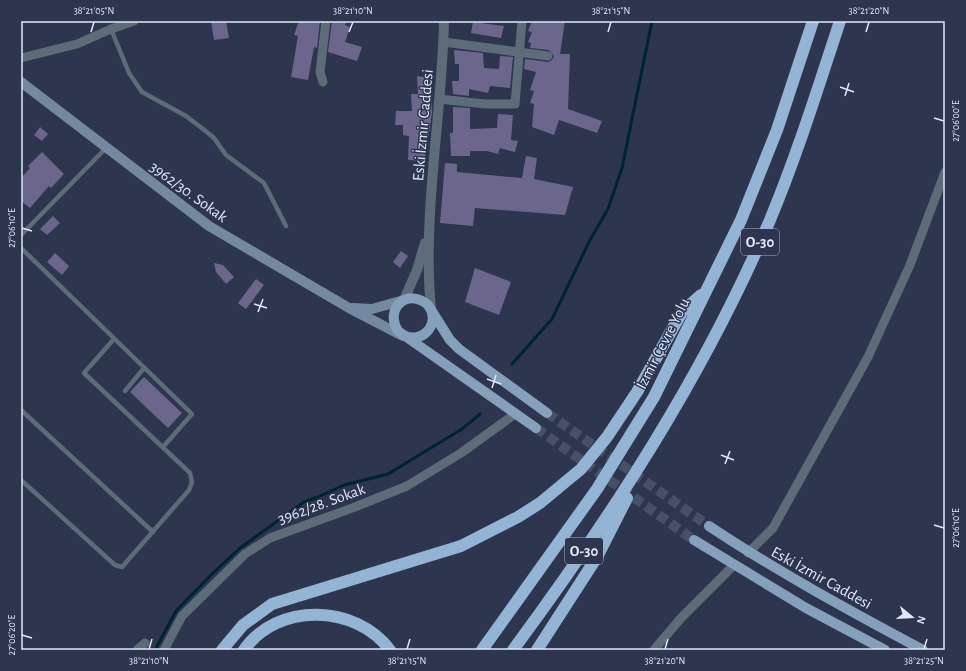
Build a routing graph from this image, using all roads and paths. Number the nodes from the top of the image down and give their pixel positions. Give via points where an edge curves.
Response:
1 (134, 21) edge
2 (326, 21) edge
3 (444, 21) edge
4 (522, 21) edge
5 (813, 21) edge
6 (840, 21) edge
7 (111, 29) junction
8 (444, 42) junction
9 (519, 53) junction
10 (548, 56) dead end
11 (21, 58) edge
12 (21, 82) edge
13 (323, 82) dead end
14 (439, 99) junction
15 (106, 148) junction
16 (945, 172) edge
17 (286, 226) dead end
18 (429, 232) junction
19 (21, 235) edge
20 (21, 248) edge
21 (706, 291) junction
22 (404, 300) junction
23 (350, 308) junction
24 (431, 310) junction
25 (403, 336) junction
26 (114, 339) junction
27 (144, 368) junction
28 (125, 390) dead end
29 (21, 410) edge
30 (547, 413) tunnel mouth
31 (515, 414) junction
32 (536, 428) tunnel mouth
33 (163, 447) junction
34 (651, 450) junction
35 (21, 480) edge
36 (709, 526) tunnel mouth
37 (153, 532) junction
38 (694, 540) tunnel mouth
39 (748, 553) junction
40 (734, 565) junction
41 (145, 643) dead end
42 (136, 650) edge
43 (164, 650) edge
44 (222, 650) edge
45 (244, 650) edge
46 (390, 650) edge
47 (482, 650) edge
48 (512, 650) edge
49 (537, 650) edge
50 (654, 650) edge
51 (885, 650) edge
52 (924, 650) edge

1 - 7 street
2 - 13 street via 320,72
3 - 8 street, Eski İzmir Caddesi
4 - 9 street
5 - 21 highway, İzmir Çevre Yolu / O-30 via 777,130 741,220
6 - 34 highway, O-30 via 806,125 770,220 683,396
7 - 11 street via 77,44
7 - 17 lane via 130,73 142,92 186,116 214,138 226,154 264,183
8 - 9 street
8 - 14 street, Eski İzmir Caddesi
9 - 10 street
9 - 14 street via 514,104
12 - 15 main road, 3962/30. Sokak
14 - 18 street, Eski İzmir Caddesi
15 - 19 lane
15 - 23 main road, 3962/30. Sokak via 209,226
16 - 39 street via 910,265 868,357 773,528
18 - 22 street, Eski İzmir Caddesi
18 - 24 street, Eski İzmir Caddesi via 428,282
20 - 26 lane
21 - 44 highway via 682,312 637,392 592,456 581,469 540,503 506,524 461,546 272,604 243,625
21 - 47 highway, İzmir Çevre Yolu / O-30 via 654,397 597,489
22 - 23 main road via 372,309
22 - 24 main road via 417,298
22 - 25 main road via 396,306 393,315 394,326
23 - 25 main road, 3962/30. Sokak
24 - 25 main road via 432,325 425,334 415,338
24 - 30 main road via 450,340 459,349
25 - 31 main road
26 - 27 lane
26 - 33 lane via 84,373
27 - 28 lane
27 - 33 lane via 192,414
29 - 37 lane
31 - 32 main road
31 - 43 street, 3962/28. Sokak via 461,453 407,486 270,538 246,554 182,616
33 - 37 lane via 190,473 192,482 186,496
34 - 48 highway, O-30 via 577,562
34 - 49 highway via 597,557
35 - 37 lane via 115,566 122,566
36 - 39 main road, Eski İzmir Caddesi
38 - 40 main road, Eski İzmir Caddesi
39 - 52 main road, Eski İzmir Caddesi
40 - 50 street via 681,618
40 - 51 main road, Eski İzmir Caddesi via 806,608
41 - 42 street
45 - 46 highway via 256,636 277,622 310,614 338,617 359,624 376,634

